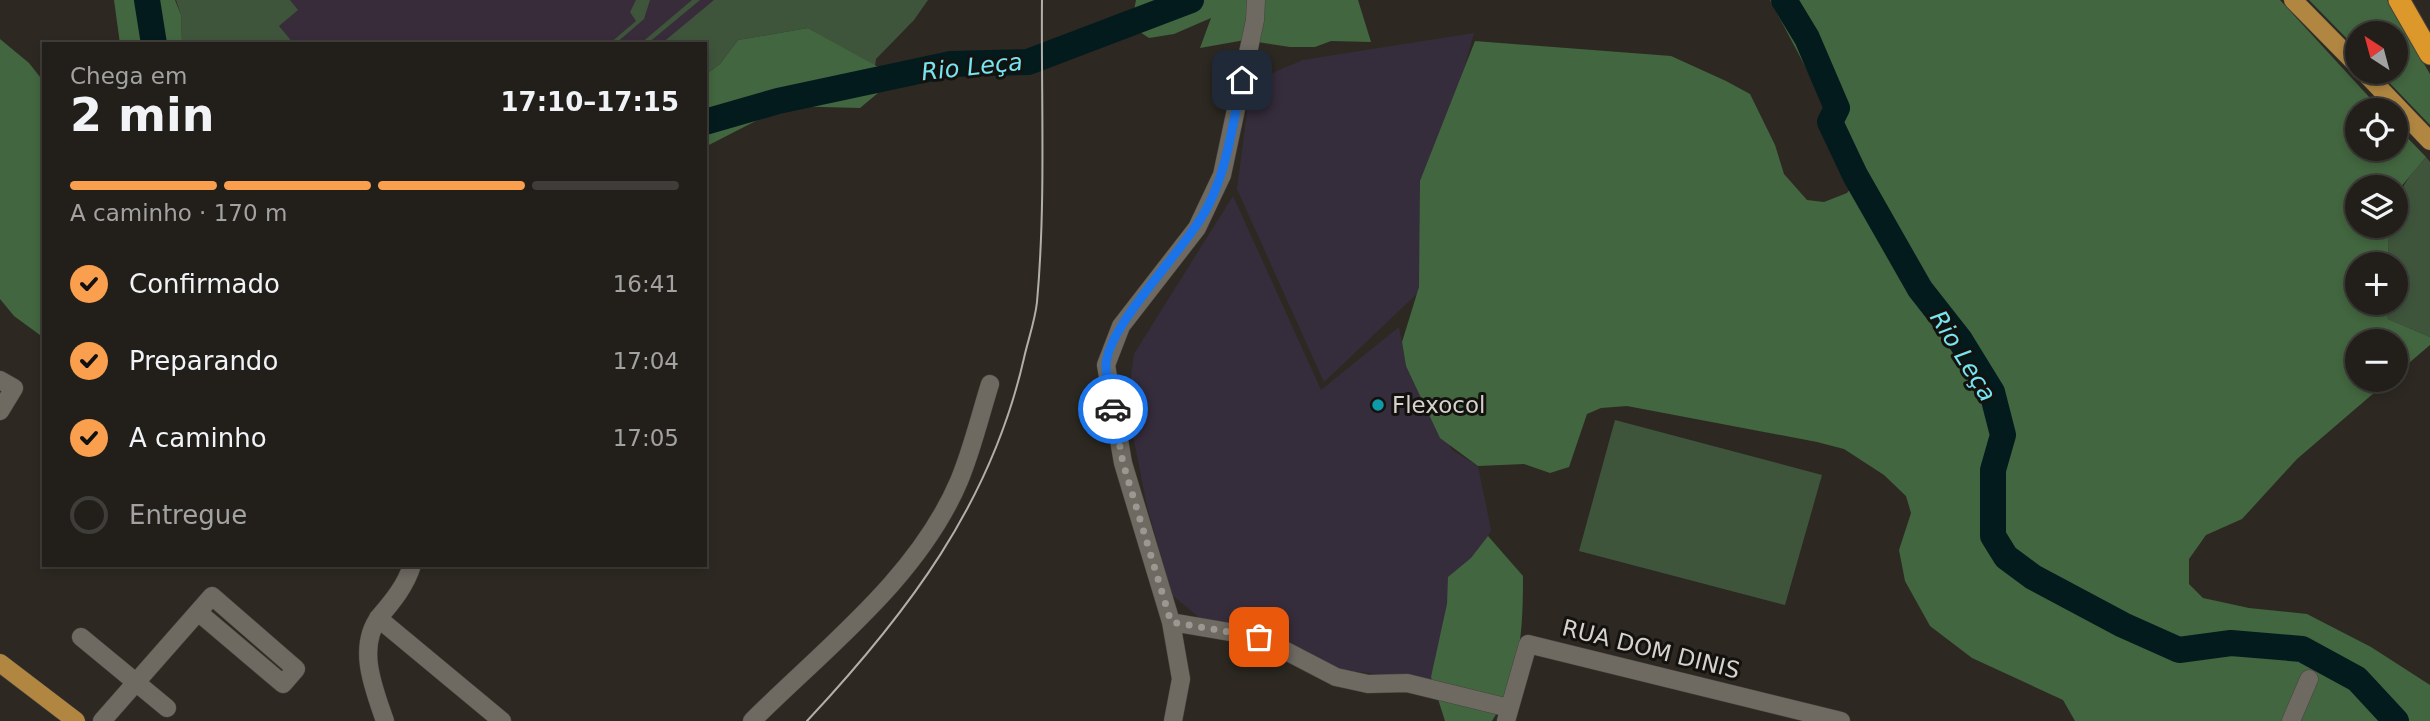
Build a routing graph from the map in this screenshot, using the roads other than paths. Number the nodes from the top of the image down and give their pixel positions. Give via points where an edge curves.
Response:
1 (1256, 0) edge
2 (2293, 0) edge
3 (2399, 0) edge
4 (2409, 0) edge
5 (2430, 37) edge
6 (2345, 53) edge
7 (2430, 54) edge
8 (2375, 84) edge
9 (2430, 141) edge
10 (0, 380) edge
11 (990, 384) dead end
12 (0, 411) edge
13 (411, 567) edge
14 (198, 612) junction
15 (378, 618) junction
16 (1171, 622) junction
17 (81, 638) dead end
18 (0, 663) edge
19 (2309, 679) dead end
20 (136, 682) junction
21 (167, 708) dead end
22 (1508, 714) edge
23 (76, 721) edge
24 (102, 721) edge
25 (385, 721) edge
26 (502, 721) edge
27 (751, 721) edge
28 (1173, 721) edge
29 (1841, 721) edge
30 (2291, 721) edge

1 - 16 street via 1222,175 1197,228 1121,326 1106,365 1123,463
2 - 6 main road
3 - 7 highway
4 - 5 highway
8 - 9 main road
10 - 12 street via 14,388
11 - 27 street via 958,482 930,531 898,575
13 - 15 street via 392,604
14 - 14 street via 212,596 296,669 283,684
14 - 20 street
15 - 25 street via 367,642 372,683
15 - 26 street
16 - 22 street via 1259,637 1336,677 1368,684 1407,683
16 - 28 street via 1181,679
17 - 20 street
18 - 23 main road
19 - 30 street
20 - 21 street
20 - 24 street
22 - 29 street, RUA DOM DINIS via 1528,644

